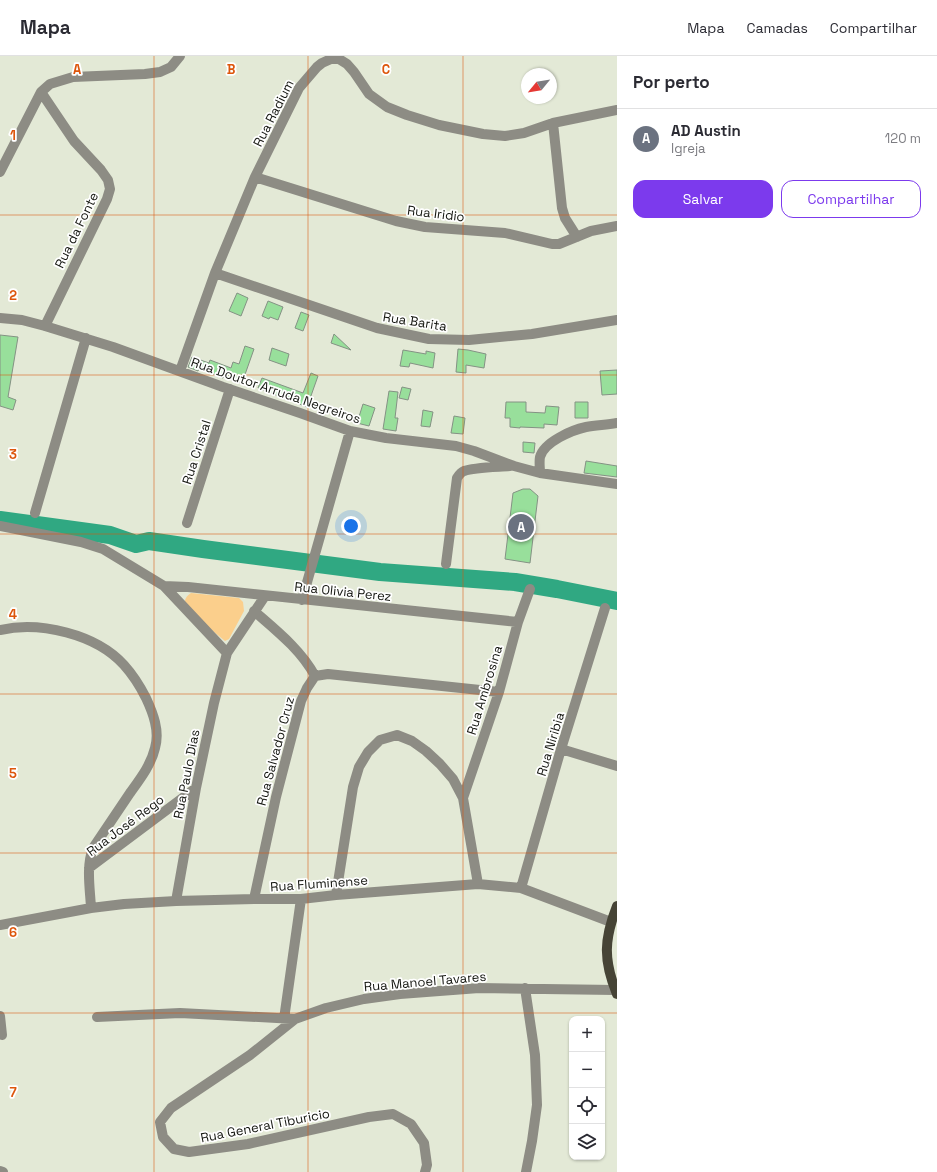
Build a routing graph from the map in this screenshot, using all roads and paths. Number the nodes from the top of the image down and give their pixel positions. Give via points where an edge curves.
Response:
1 (180, 56) edge
2 (41, 92) junction
3 (617, 110) edge
4 (553, 123) junction
5 (0, 172) edge
6 (255, 176) junction
7 (617, 226) edge
8 (577, 237) junction
9 (215, 273) junction
10 (0, 312) edge
11 (0, 318) edge
12 (22, 320) junction
13 (617, 320) edge
14 (45, 326) junction
15 (86, 338) junction
16 (180, 370) junction
17 (230, 389) junction
18 (617, 423) edge
19 (350, 431) junction
20 (514, 466) junction
21 (540, 473) junction
22 (617, 484) edge
23 (35, 513) dead end
24 (187, 523) dead end
25 (0, 526) edge
26 (446, 564) dead end
27 (164, 586) junction
28 (530, 588) dead end
29 (265, 596) junction
30 (302, 600) junction
31 (605, 608) dead end
32 (254, 611) junction
33 (518, 622) junction
34 (0, 630) edge
35 (226, 653) junction
36 (315, 676) junction
37 (499, 692) junction
38 (561, 749) junction
39 (617, 766) edge
40 (196, 788) junction
41 (463, 798) junction
42 (88, 868) junction
43 (478, 884) junction
44 (521, 888) junction
45 (336, 895) junction
46 (254, 899) junction
47 (301, 899) junction
48 (176, 901) junction
49 (617, 906) edge
50 (91, 908) junction
51 (611, 922) junction
52 (0, 925) edge
53 (524, 988) junction
54 (616, 992) edge
55 (0, 1016) edge
56 (97, 1017) dead end
57 (284, 1019) junction
58 (295, 1019) junction
59 (2, 1035) dead end
60 (425, 1172) edge
61 (526, 1172) edge

1 - 2 street via 171,67 160,72 73,77 50,84
2 - 5 street
2 - 14 street, Rua da Fonte via 74,141 101,170 108,180 110,189
3 - 4 street, Rua Radium
4 - 6 street, Rua Radium via 524,133 504,136 439,125 387,107 369,94 347,64 339,59 331,59 316,67 299,88
4 - 8 street via 562,208
6 - 8 street, Rua Iridio via 396,221 425,227 505,233 552,244
6 - 9 street, Rua Radium
7 - 8 street, Rua Iridio via 591,231
9 - 13 street, Rua Barita via 377,328 430,339 477,340
9 - 16 street, Rua Radium
10 - 12 street
11 - 12 street, Rua Doutor Arruda Negreiros
12 - 14 street, Rua Doutor Arruda Negreiros
14 - 15 street, Rua Doutor Arruda Negreiros
15 - 16 street, Rua Doutor Arruda Negreiros
15 - 23 street
16 - 17 street, Rua Doutor Arruda Negreiros
17 - 19 street, Rua Doutor Arruda Negreiros
17 - 24 street, Rua Cristal
18 - 21 street via 585,428 552,442 540,457
19 - 20 street, Rua Doutor Arruda Negreiros via 456,446
19 - 30 street
20 - 21 street, Rua Doutor Arruda Negreiros
20 - 26 street via 473,469 465,471 457,478
21 - 22 street, Rua Doutor Arruda Negreiros
25 - 27 street via 81,542 103,549
27 - 29 street, Rua Olivia Perez
27 - 35 street
28 - 33 street, Rua Ambrosina
29 - 30 street, Rua Olivia Perez
29 - 32 street, Rua Paulo Dias
30 - 33 street, Rua Olivia Perez
31 - 38 street, Rua Niribia
32 - 35 street, Rua Paulo Dias
32 - 36 street via 298,651
33 - 37 street, Rua Ambrosina
34 - 42 street via 53,629 78,636 104,648 124,665 140,686 151,709 157,732 156,748 149,765 93,848
35 - 40 street, Rua Paulo Dias
36 - 37 street via 328,674
36 - 46 street, Rua Salvador Cruz via 302,701 276,797
37 - 41 street, Rua Ambrosina
38 - 39 street
38 - 44 street, Rua Niribia
40 - 42 street, Rua José Rego
40 - 48 street, Rua Paulo Dias
41 - 43 street
41 - 45 street via 453,779 440,764 412,741 397,735 380,740 368,752 359,767 353,787
42 - 50 street
43 - 44 street, Rua Fluminense
43 - 45 street, Rua Fluminense
44 - 51 street, Rua Fluminense
45 - 47 street, Rua Fluminense
46 - 47 street, Rua Fluminense
46 - 48 street, Rua Fluminense
47 - 57 street
48 - 50 street, Rua Fluminense
49 - 51 main road
50 - 52 street, Rua Fluminense
51 - 54 main road via 607,941 607,961
53 - 54 street, Rua Manoel Tavares
53 - 58 street, Rua Manoel Tavares via 479,988 400,994 326,1008
53 - 61 street via 535,1055 537,1104
55 - 59 street
56 - 57 street, Rua Manoel Tavares via 180,1013
57 - 58 street, Rua Manoel Tavares
58 - 60 street, Rua General Tiburicio via 250,1055 171,1108 160,1122 163,1137 174,1149 189,1152 248,1144 393,1114 411,1124 424,1143 427,1165

